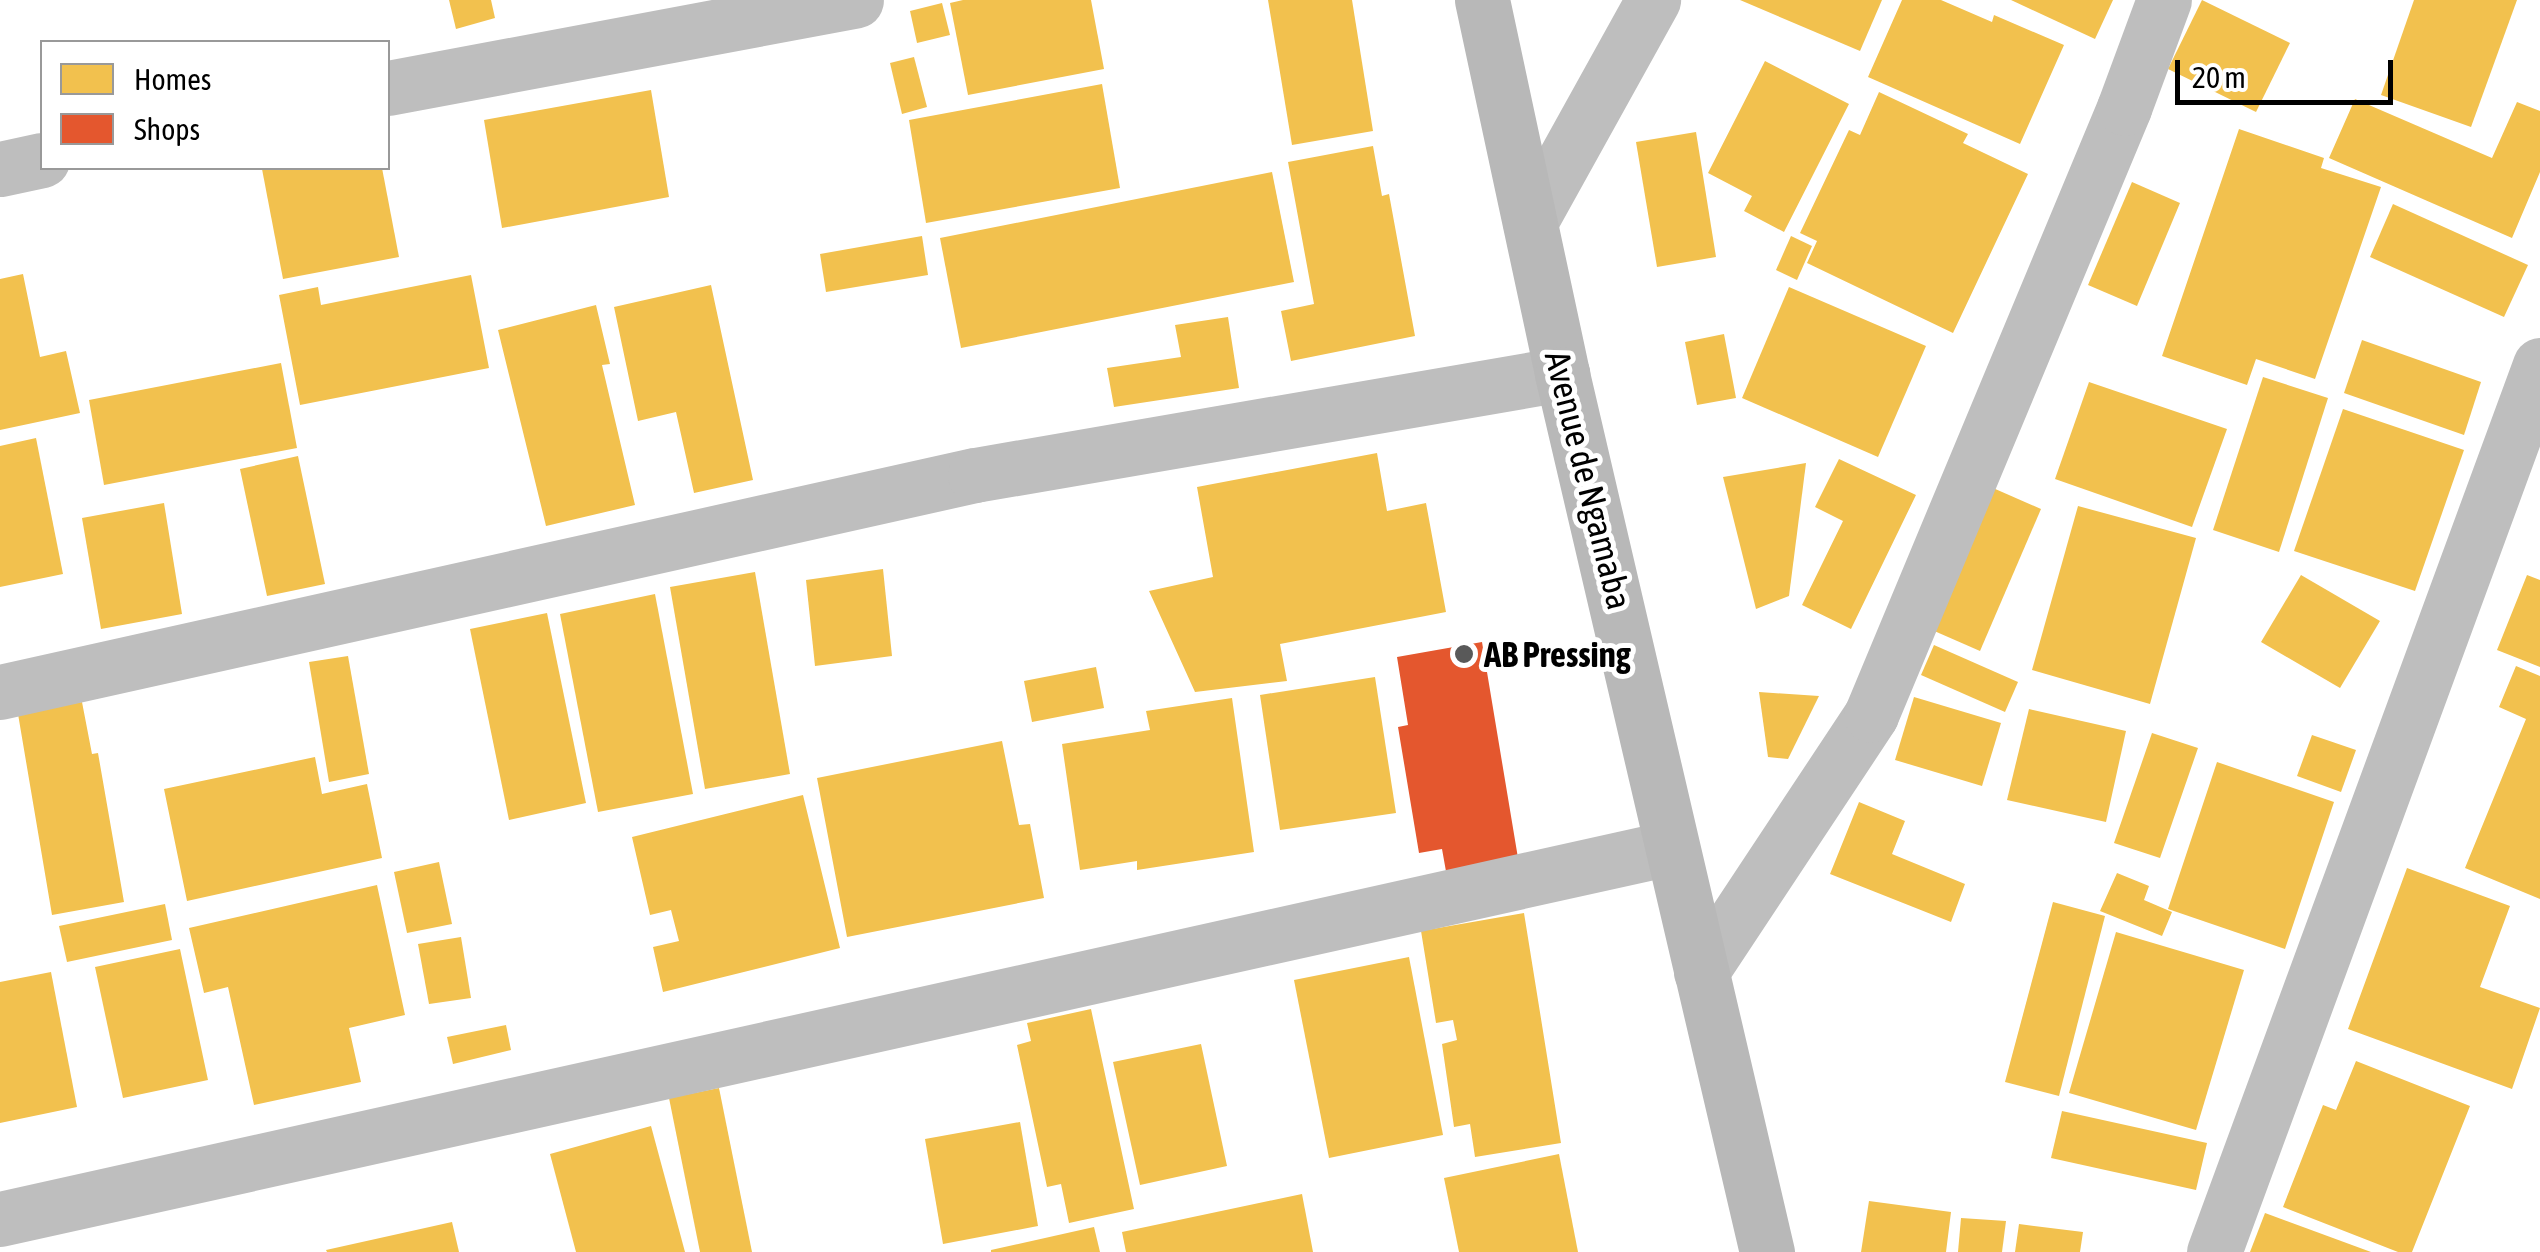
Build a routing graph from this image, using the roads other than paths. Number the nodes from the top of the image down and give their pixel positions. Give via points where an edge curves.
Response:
1 (856, 0) edge
2 (1482, 0) edge
3 (1653, 0) edge
4 (2164, 0) edge
5 (390, 88) edge
6 (40, 160) edge
7 (0, 169) edge
8 (1530, 222) junction
9 (2540, 364) edge
10 (1562, 374) junction
11 (0, 692) edge
12 (1670, 848) junction
13 (1701, 972) junction
14 (0, 1218) edge
15 (1767, 1252) edge
16 (2214, 1252) edge

1 - 5 street
2 - 8 main road, Avenue de Ngamaba
3 - 8 street
4 - 13 street via 1871,715
6 - 7 street
8 - 10 main road, Avenue de Ngamaba
9 - 16 street
10 - 11 street via 975,476
10 - 12 main road, Avenue de Ngamaba
12 - 13 main road, Avenue de Ngamaba
12 - 14 street
13 - 15 main road, Avenue de Ngamaba

